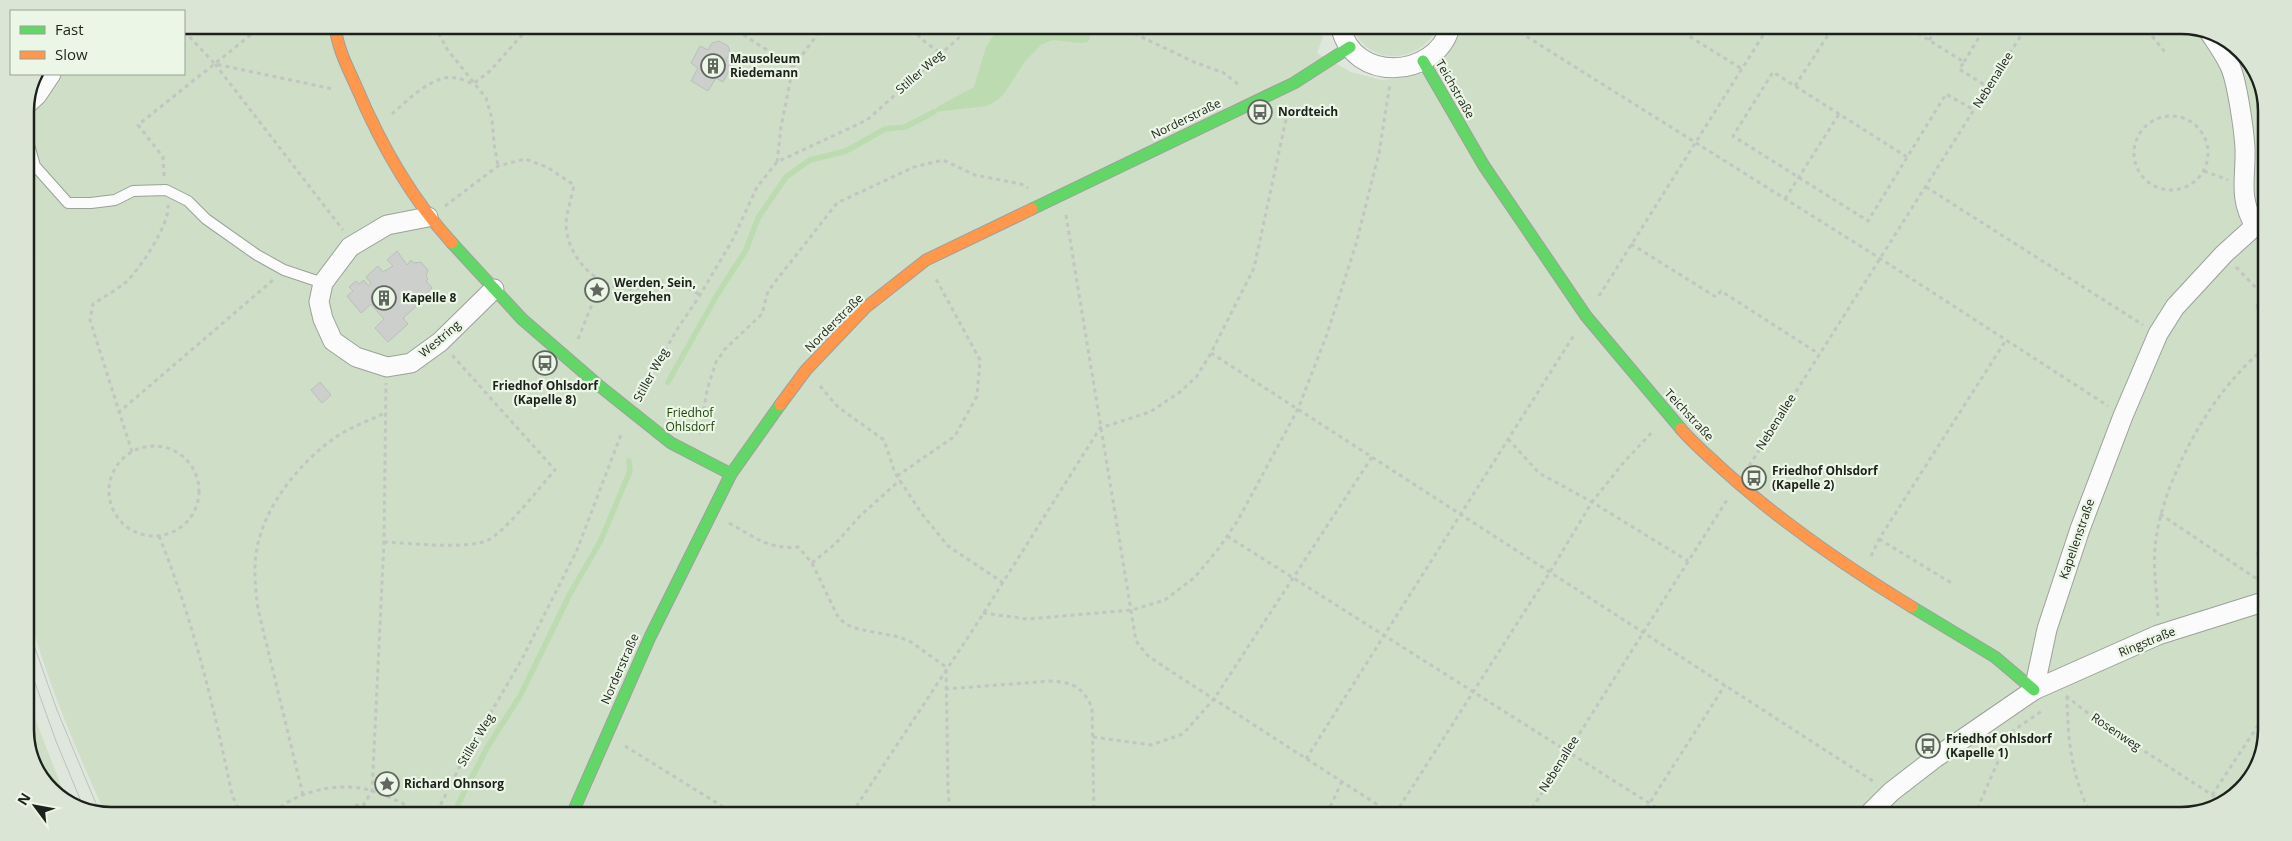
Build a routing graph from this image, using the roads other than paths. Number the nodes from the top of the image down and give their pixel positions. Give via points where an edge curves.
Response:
1 (336, 34) edge
2 (1344, 34) edge
3 (1447, 34) edge
4 (2216, 42) edge
5 (1350, 47) junction
6 (1423, 61) junction
7 (50, 75) edge
8 (35, 97) edge
9 (34, 162) edge
10 (428, 217) junction
11 (2258, 219) edge
12 (2258, 224) edge
13 (323, 282) junction
14 (494, 289) junction
15 (731, 474) junction
16 (2258, 604) edge
17 (2034, 690) junction
18 (575, 807) edge
19 (1876, 807) edge

1 - 10 street via 374,128
2 - 5 street
3 - 6 street via 1443,43
4 - 11 street, Kapellenstraße via 2231,67 2240,110 2246,211
5 - 6 street via 1369,62 1392,68 1413,66
5 - 15 street, Norderstraße via 1294,83 926,260 865,308 806,370
6 - 17 street, Teichstraße via 1484,166 1586,316 1682,432 1786,523 1861,576 1995,658
7 - 8 street
9 - 13 lane via 68,202 91,203 115,200 133,191 166,190 188,201 206,219 284,270
10 - 13 street via 386,225 354,244
10 - 14 street
12 - 17 street, Kapellenstraße via 2224,254 2175,307 2158,334 2080,529 2047,629
13 - 14 street, Westring via 319,302 333,341 356,357 387,367 411,362 440,342
14 - 15 street via 522,319 631,412 671,443
15 - 18 street, Norderstraße via 650,637
16 - 17 street, Ringstraße via 2158,635
17 - 19 street via 1936,758

